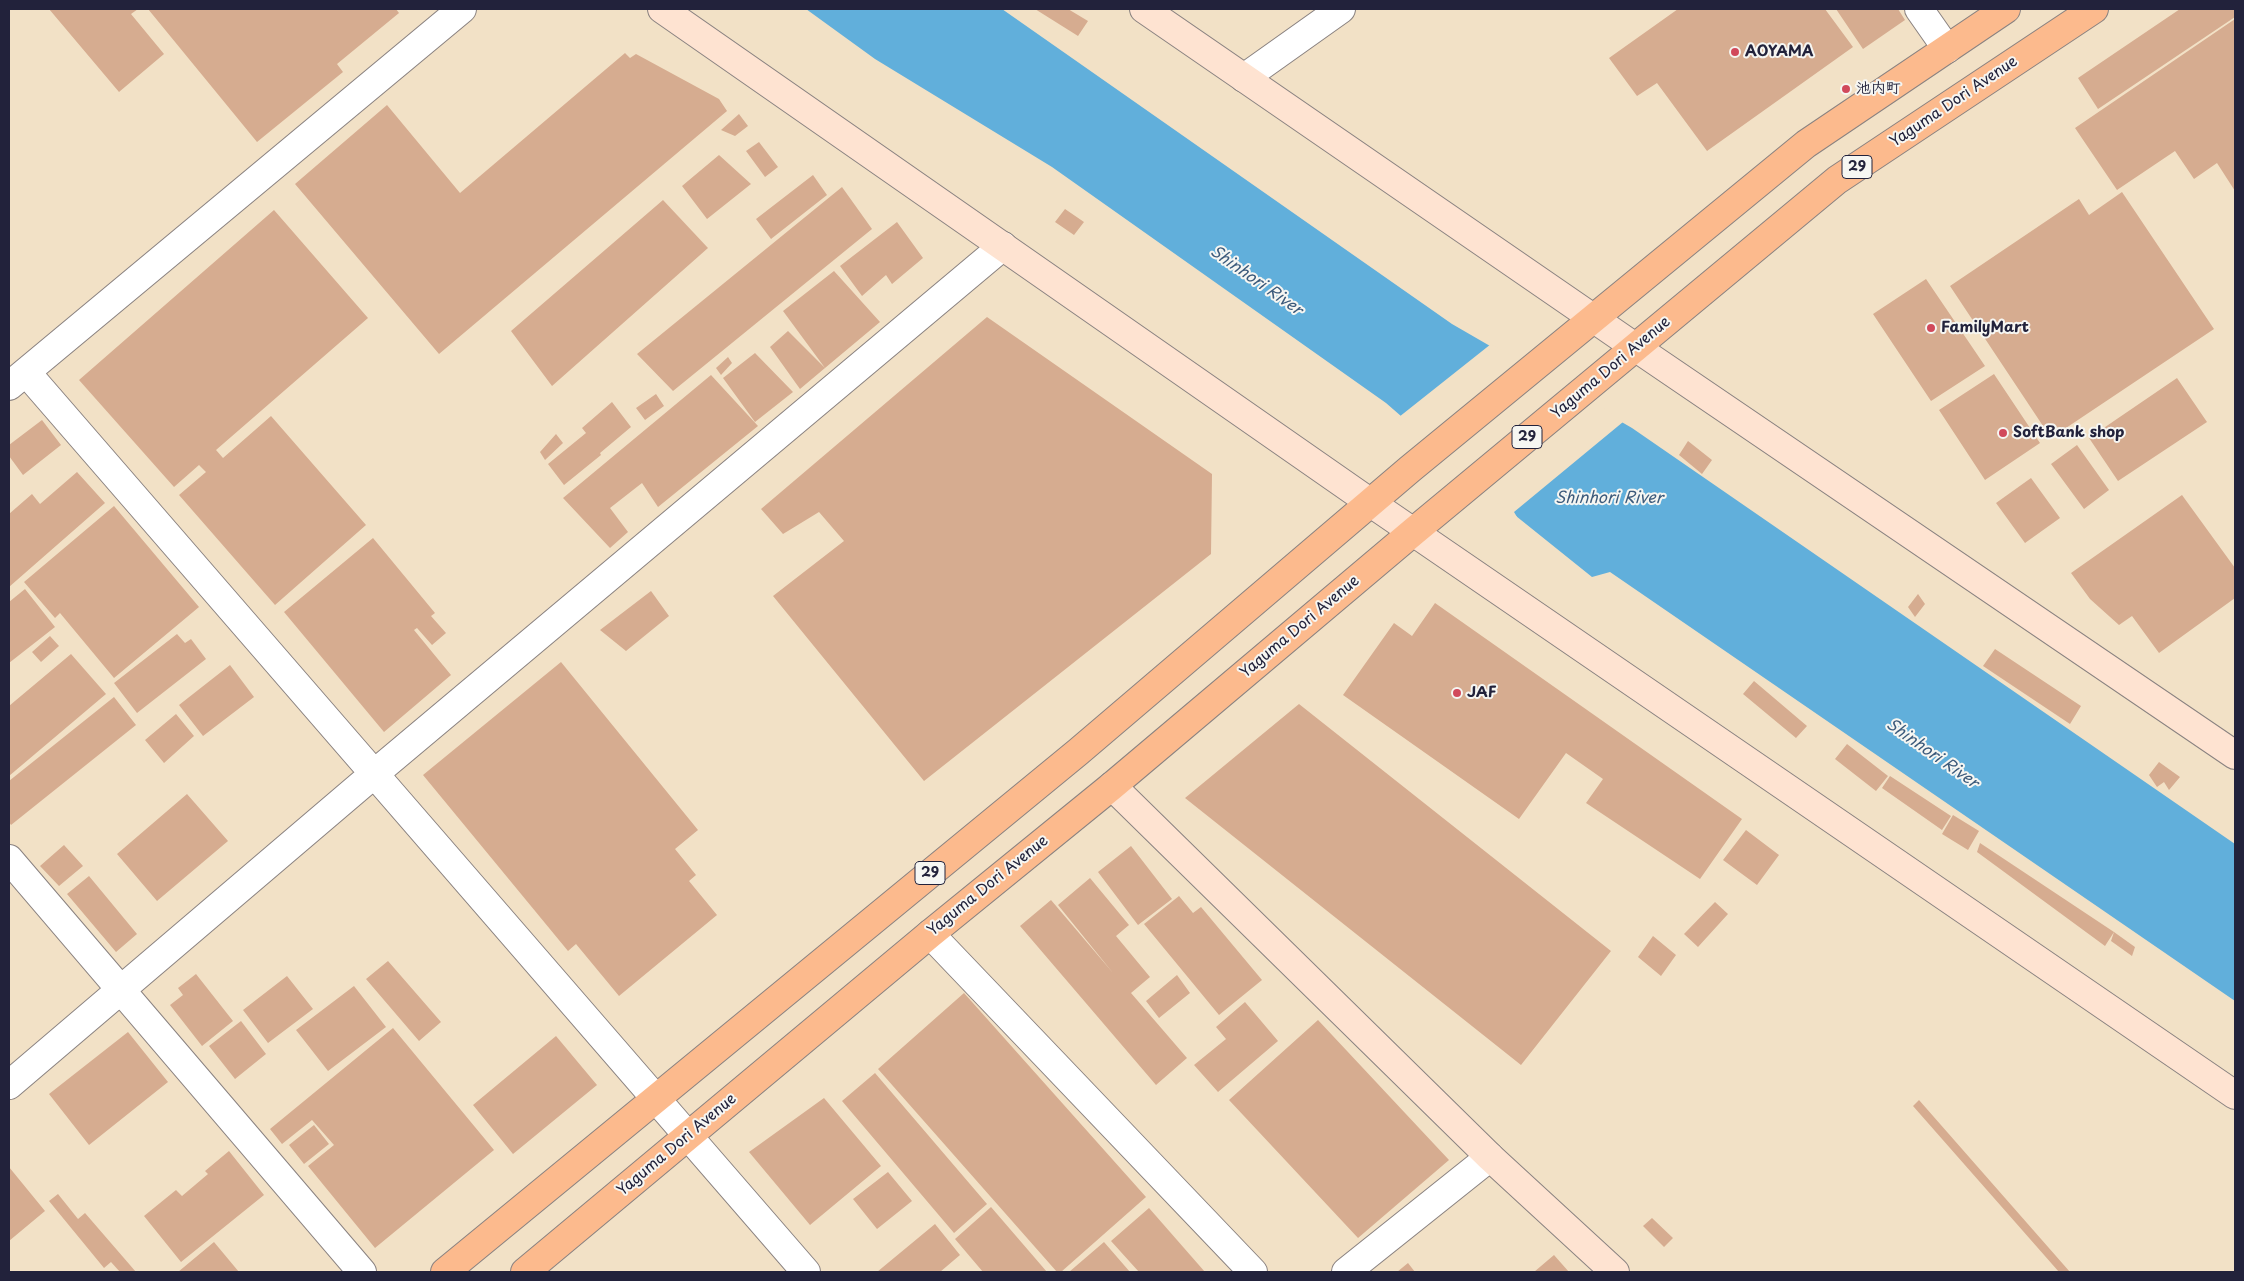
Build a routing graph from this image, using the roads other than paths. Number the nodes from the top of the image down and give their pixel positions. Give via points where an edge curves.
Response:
1 (462, 9) edge
2 (662, 9) edge
3 (1144, 9) edge
4 (1342, 9) edge
5 (1919, 9) edge
6 (2006, 9) edge
7 (2094, 9) edge
8 (1947, 49) junction
9 (1244, 78) junction
10 (1003, 246) junction
11 (1594, 318) junction
12 (1635, 347) junction
13 (17, 379) edge
14 (1371, 503) junction
15 (1413, 532) junction
16 (2235, 755) edge
17 (374, 774) junction
18 (1112, 786) junction
19 (9, 859) edge
20 (930, 934) junction
21 (122, 990) junction
22 (9, 1085) edge
23 (2235, 1095) edge
24 (656, 1099) junction
25 (688, 1136) junction
26 (1490, 1157) junction
27 (362, 1272) edge
28 (445, 1272) edge
29 (525, 1272) edge
30 (806, 1272) edge
31 (1253, 1272) edge
32 (1346, 1272) edge
33 (1615, 1272) edge

1 - 13 street
2 - 10 street
3 - 9 street
4 - 9 street
5 - 8 street
6 - 8 main road, 29
7 - 12 main road, Yaguma Dori Avenue / 29 via 1837,180
8 - 11 main road, 29 via 1806,144
9 - 11 street
10 - 14 street
10 - 17 street
11 - 12 street
11 - 14 main road, 29
12 - 15 main road, Yaguma Dori Avenue / 29
12 - 16 street
13 - 17 street
14 - 15 street
14 - 24 main road, 29 via 1078,752
15 - 18 main road, Yaguma Dori Avenue / 29
15 - 23 street
17 - 21 street
17 - 24 street
18 - 20 main road, Yaguma Dori Avenue / 29
18 - 26 street
19 - 21 street
20 - 25 main road, Yaguma Dori Avenue / 29
20 - 31 street
21 - 22 street
21 - 27 street
24 - 25 street
24 - 28 main road, 29
25 - 29 main road, Yaguma Dori Avenue / 29
25 - 30 street
26 - 32 street
26 - 33 street

